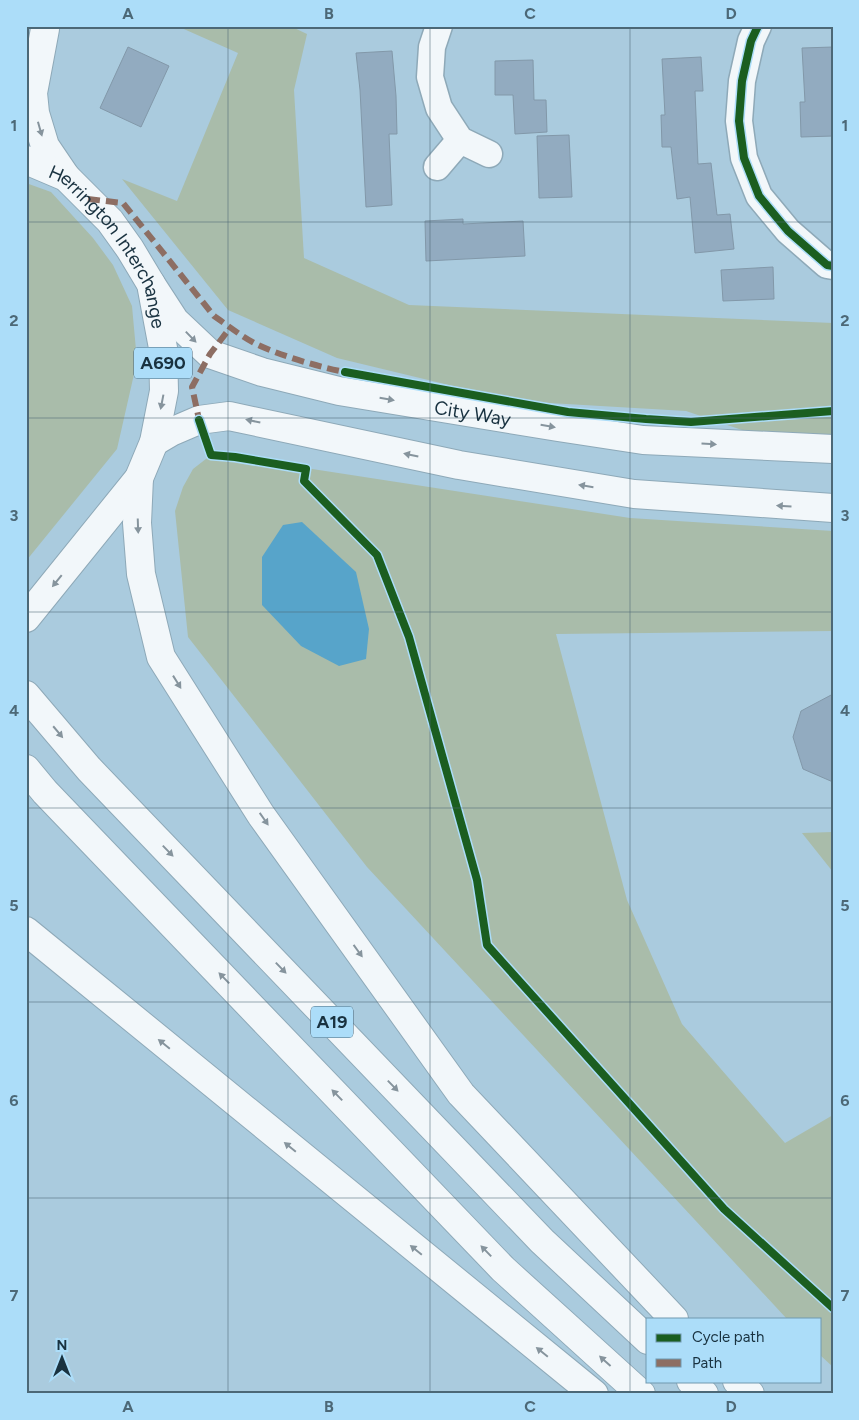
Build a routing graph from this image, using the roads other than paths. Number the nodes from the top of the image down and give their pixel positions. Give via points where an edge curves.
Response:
1 (439, 26) edge
2 (758, 26) edge
3 (45, 28) edge
4 (26, 56) edge
5 (460, 140) junction
6 (489, 154) dead end
7 (26, 160) edge
8 (437, 167) dead end
9 (66, 178) junction
10 (833, 266) edge
11 (151, 284) junction
12 (154, 442) junction
13 (833, 449) edge
14 (139, 478) junction
15 (833, 508) edge
16 (26, 618) edge
17 (26, 695) edge
18 (26, 769) edge
19 (26, 931) edge
20 (673, 1318) edge
21 (646, 1338) edge
22 (692, 1382) edge
23 (738, 1382) edge
24 (594, 1394) edge
25 (641, 1394) edge
26 (704, 1394) edge
27 (750, 1394) edge

1 - 5 street via 432,47 430,77 439,108
2 - 10 street via 751,41 742,81 739,121 744,158 759,196 788,232
3 - 4 main road, A690
3 -> 9 main road, A690 via 33,93 35,113 45,146
5 - 6 street
5 - 8 street
7 - 9 main road, Herrington Interchange
9 - 11 main road, Herrington Interchange / A690 via 110,222
11 -> 12 main road, Herrington Interchange / A690 via 163,348 164,383
11 -> 13 main road, City Way via 175,321 210,354 262,372 339,391 643,440
12 - 14 main road, A690
15 -> 12 main road via 634,494 459,465 229,416 199,420
14 -> 16 main road, A690
14 -> 20 main road via 137,523 141,574 161,657 261,815 461,1094
17 -> 21 main road, A19 via 89,769 535,1234
25 -> 18 main road, A19 via 503,1269
24 -> 19 main road
22 - 26 main road
23 - 27 main road

